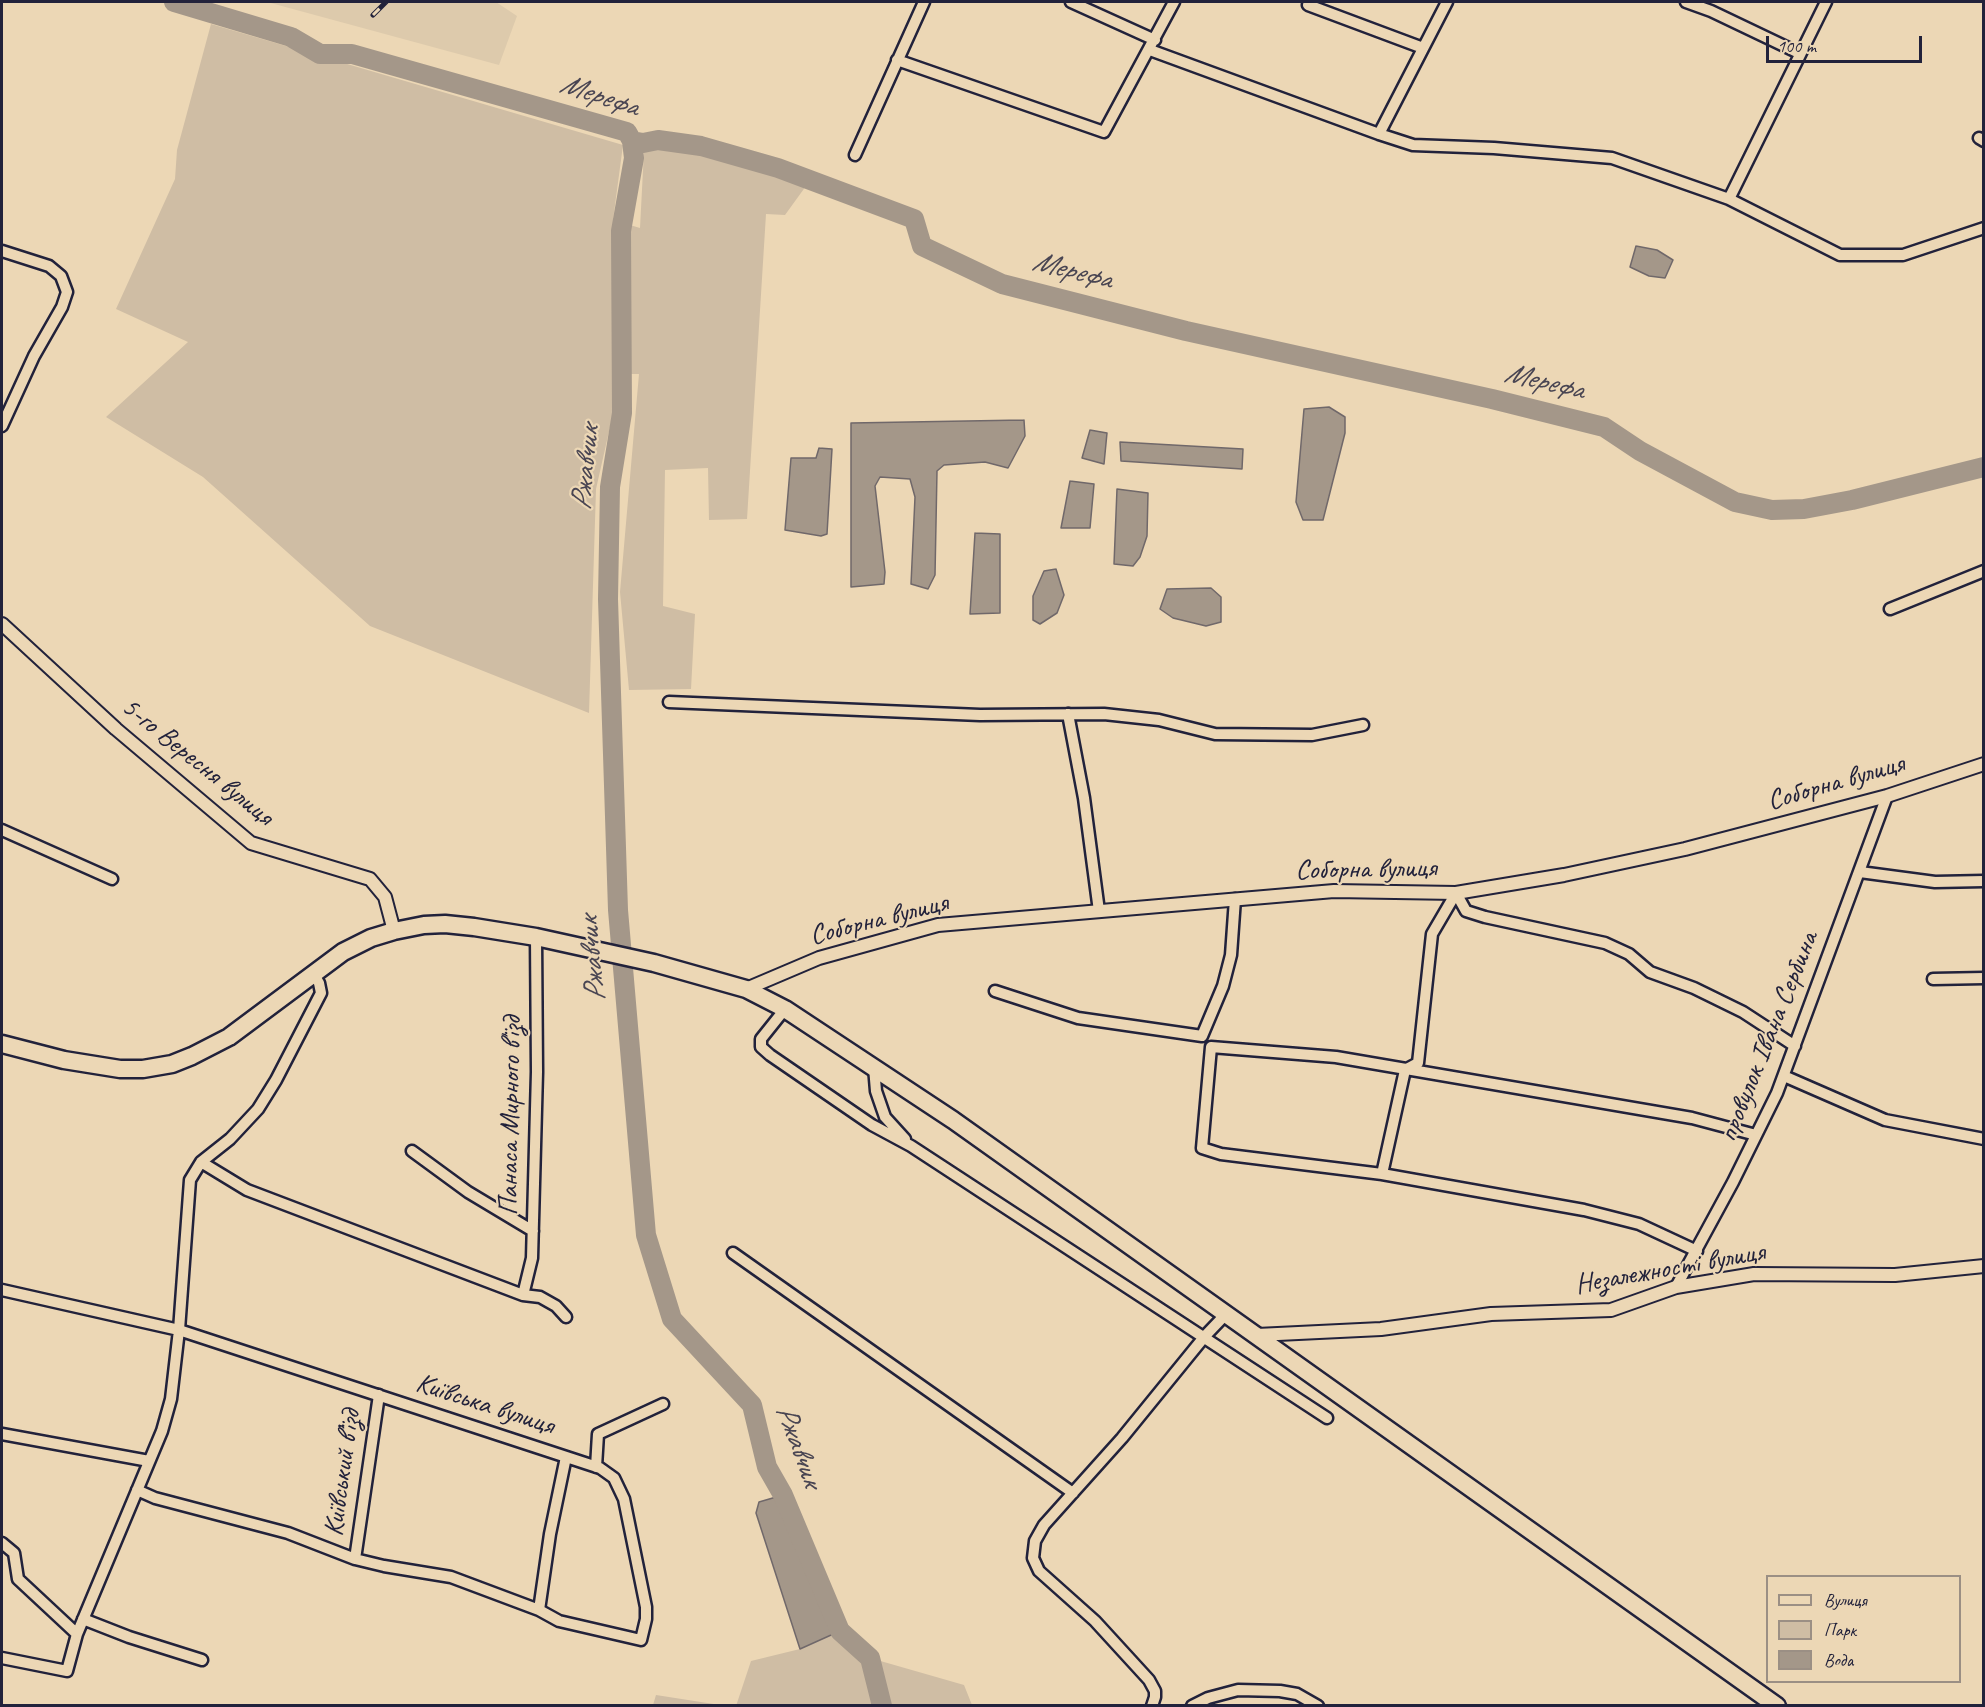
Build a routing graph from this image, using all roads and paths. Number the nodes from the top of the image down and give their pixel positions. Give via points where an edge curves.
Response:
1 (924, 2) edge
2 (1071, 2) edge
3 (1174, 2) edge
4 (1447, 2) edge
5 (1686, 2) edge
6 (1826, 2) edge
7 (1308, 5) dead end
8 (1152, 45) junction
9 (1423, 48) junction
10 (1799, 53) junction
11 (897, 60) junction
12 (1378, 134) junction
13 (855, 155) dead end
14 (1729, 199) junction
15 (1983, 228) edge
16 (2, 251) edge
17 (2, 426) edge
18 (1983, 571) edge
19 (1890, 609) dead end
20 (2, 624) edge
21 (669, 702) dead end
22 (1068, 714) junction
23 (1363, 725) dead end
24 (1983, 765) edge
25 (1887, 796) junction
26 (2, 830) edge
27 (1860, 872) junction
28 (112, 879) dead end
29 (1983, 881) edge
30 (1456, 893) junction
31 (1235, 899) junction
32 (1099, 911) junction
33 (394, 931) junction
34 (536, 937) junction
35 (313, 973) junction
36 (1983, 978) edge
37 (1933, 979) dead end
38 (746, 988) junction
39 (995, 991) dead end
40 (785, 1009) junction
41 (1202, 1036) junction
42 (2, 1044) edge
43 (1795, 1046) junction
44 (1211, 1047) junction
45 (874, 1067) junction
46 (1405, 1070) junction
47 (1784, 1076) junction
48 (1756, 1135) junction
49 (1983, 1139) edge
50 (911, 1146) junction
51 (412, 1151) dead end
52 (201, 1162) junction
53 (1382, 1174) junction
54 (533, 1232) junction
55 (1697, 1251) junction
56 (733, 1253) dead end
57 (1983, 1266) edge
58 (1676, 1287) junction
59 (2, 1290) edge
60 (523, 1295) junction
61 (1227, 1313) junction
62 (566, 1317) dead end
63 (179, 1330) junction
64 (1257, 1335) junction
65 (1204, 1336) junction
66 (379, 1395) junction
67 (663, 1404) dead end
68 (1327, 1418) dead end
69 (2, 1434) edge
70 (566, 1457) junction
71 (149, 1461) junction
72 (596, 1467) junction
73 (137, 1490) junction
74 (1073, 1493) junction
75 (2, 1543) edge
76 (355, 1558) junction
77 (539, 1610) junction
78 (83, 1619) junction
79 (77, 1634) junction
80 (2, 1658) edge
81 (202, 1660) dead end
82 (1156, 1703) edge
83 (1318, 1705) edge
84 (1192, 1706) edge
85 (1778, 1706) edge

1 - 11 street
2 - 8 street
3 - 8 street
4 - 9 street
5 - 10 street
6 - 10 street
7 - 9 street
8 - 11 street via 1104,132
8 - 12 street
9 - 12 street
10 - 14 street
11 - 13 street
12 - 14 street via 1413,145 1612,158
14 - 15 street via 1840,255 1903,255
16 - 17 street via 49,266 62,276 67,292
18 - 19 street
20 - 33 street, 5-го Вересня вулиця via 116,729 251,843 370,879 385,897
21 - 22 street via 980,715
22 - 23 street via 1159,720 1215,734 1312,735
22 - 32 street
24 - 25 street, Соборна вулиця
25 - 27 street, провулок Івана Сербина
25 - 30 street, Соборна вулиця via 1685,849
26 - 28 street
27 - 29 street via 1935,882
27 - 43 street, провулок Івана Сербина
30 - 31 street, Соборна вулиця via 1334,891
30 - 43 street via 1466,911 1605,943 1629,954 1650,972 1743,1012
30 - 46 street via 1432,934 1418,1063
31 - 32 street, Соборна вулиця
31 - 41 street via 1231,955
32 - 38 street, Соборна вулиця via 938,925 819,958
33 - 34 highway via 445,924
33 - 35 highway via 362,942
34 - 38 highway
34 - 54 street, Панаса Мирного в'їзд
35 - 42 highway via 229,1037 171,1064 120,1069
35 - 52 street via 321,993 276,1080 258,1109
36 - 37 street
38 - 40 highway
39 - 41 street via 1078,1018
40 - 45 highway
40 - 50 street via 761,1039 761,1047 872,1125
41 - 44 street
43 - 47 street, провулок Івана Сербина
44 - 46 street via 1336,1057
44 - 53 street via 1202,1148 1221,1154
45 - 50 street via 876,1091 885,1117
45 - 61 highway
46 - 48 street via 1692,1118
46 - 53 street
47 - 48 street, провулок Івана Сербина
47 - 49 street via 1885,1119
48 - 55 street, провулок Івана Сербина
50 - 65 street
51 - 54 street
52 - 60 street via 247,1190
52 - 63 street via 190,1180
53 - 55 street via 1584,1210 1639,1224
54 - 60 street, Панаса Мирного в'їзд via 532,1258
55 - 58 street, провулок Івана Сербина
56 - 74 street
57 - 58 street, Незалежності вулиця via 1896,1275 1754,1274
58 - 64 street, Незалежності вулиця via 1611,1310 1491,1314 1381,1329
59 - 63 street, Київська вулиця
60 - 62 street via 540,1297
61 - 64 highway
61 - 65 street
63 - 66 street, Київська вулиця
63 - 71 street via 171,1399
64 - 85 highway
65 - 68 street
65 - 74 street
66 - 70 street, Київська вулиця
66 - 76 street, Київський в’їзд
67 - 72 street via 598,1434
69 - 71 street
70 - 72 street, Київська вулиця
70 - 77 street
71 - 73 street
72 - 77 street, Київська вулиця via 614,1478 624,1499 646,1607 641,1640 559,1621
73 - 76 street via 288,1533
73 - 78 street
74 - 82 street via 1044,1525 1035,1541 1033,1558 1039,1571 1095,1621 1149,1680
75 - 79 street via 14,1553 18,1579
76 - 77 street via 451,1577
78 - 79 street
78 - 81 street
79 - 80 street via 67,1671
83 - 84 street via 1297,1694 1238,1690

